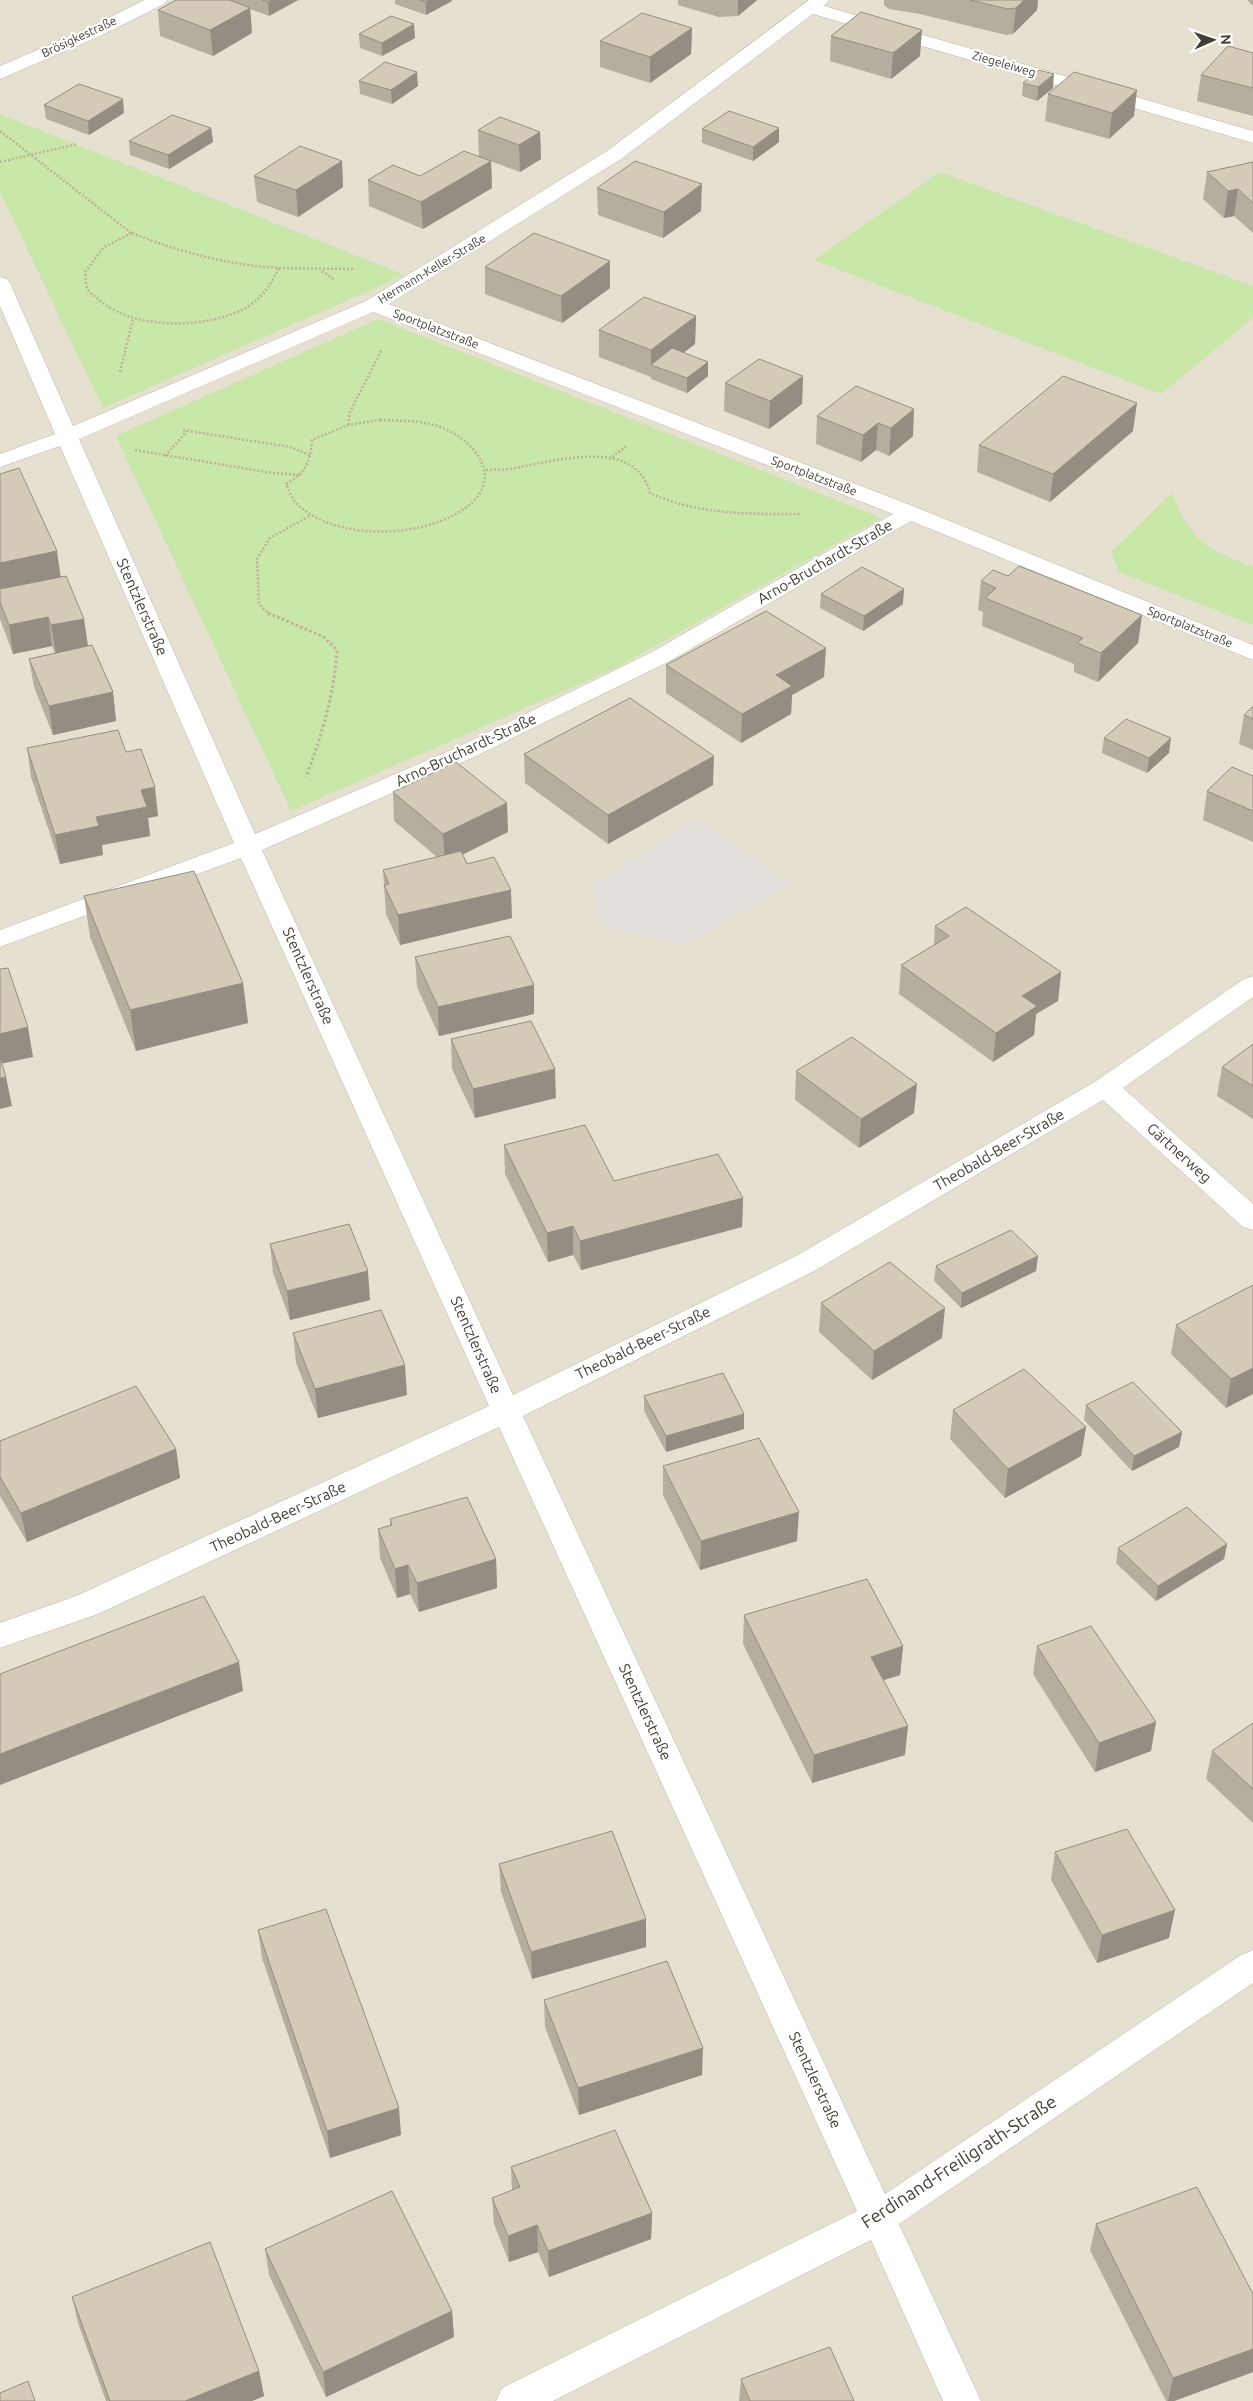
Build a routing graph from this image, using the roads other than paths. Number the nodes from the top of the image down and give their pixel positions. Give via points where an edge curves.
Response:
1 (158, 0) edge
2 (816, 4) edge
3 (0, 73) edge
4 (1253, 137) edge
5 (0, 283) edge
6 (372, 305) junction
7 (66, 437) junction
8 (0, 461) edge
9 (910, 514) junction
10 (1253, 653) edge
11 (249, 846) junction
12 (0, 939) edge
13 (1253, 985) edge
14 (1105, 1087) junction
15 (1253, 1220) edge
16 (506, 1411) junction
17 (0, 1636) edge
18 (1253, 1965) edge
19 (879, 2218) junction
20 (515, 2401) edge
21 (962, 2401) edge

1 - 3 street, Brösigkestraße
2 - 4 street, Ziegeleiweg
2 - 6 street, Hermann-Keller-Straße via 614,156
5 - 7 street, Stentzlerstraße
6 - 7 street, Hermann-Keller-Straße
6 - 9 street, Sportplatzstraße
7 - 8 street, Hermann-Keller-Straße
7 - 11 street, Stentzlerstraße
9 - 10 street, Sportplatzstraße
9 - 11 street, Arno-Bruchardt-Straße via 660,657 464,753
11 - 12 street, Arno-Bruchardt-Straße
11 - 16 street, Stentzlerstraße
13 - 14 street, Theobald-Beer-Straße
14 - 15 street, Gärtnerweg
14 - 16 street, Theobald-Beer-Straße via 806,1263
16 - 17 street, Theobald-Beer-Straße via 87,1605
16 - 19 street, Stentzlerstraße
18 - 19 street, Ferdinand-Freiligrath-Straße
19 - 20 street, Ferdinand-Freiligrath-Straße
19 - 21 street, Stentzlerstraße

